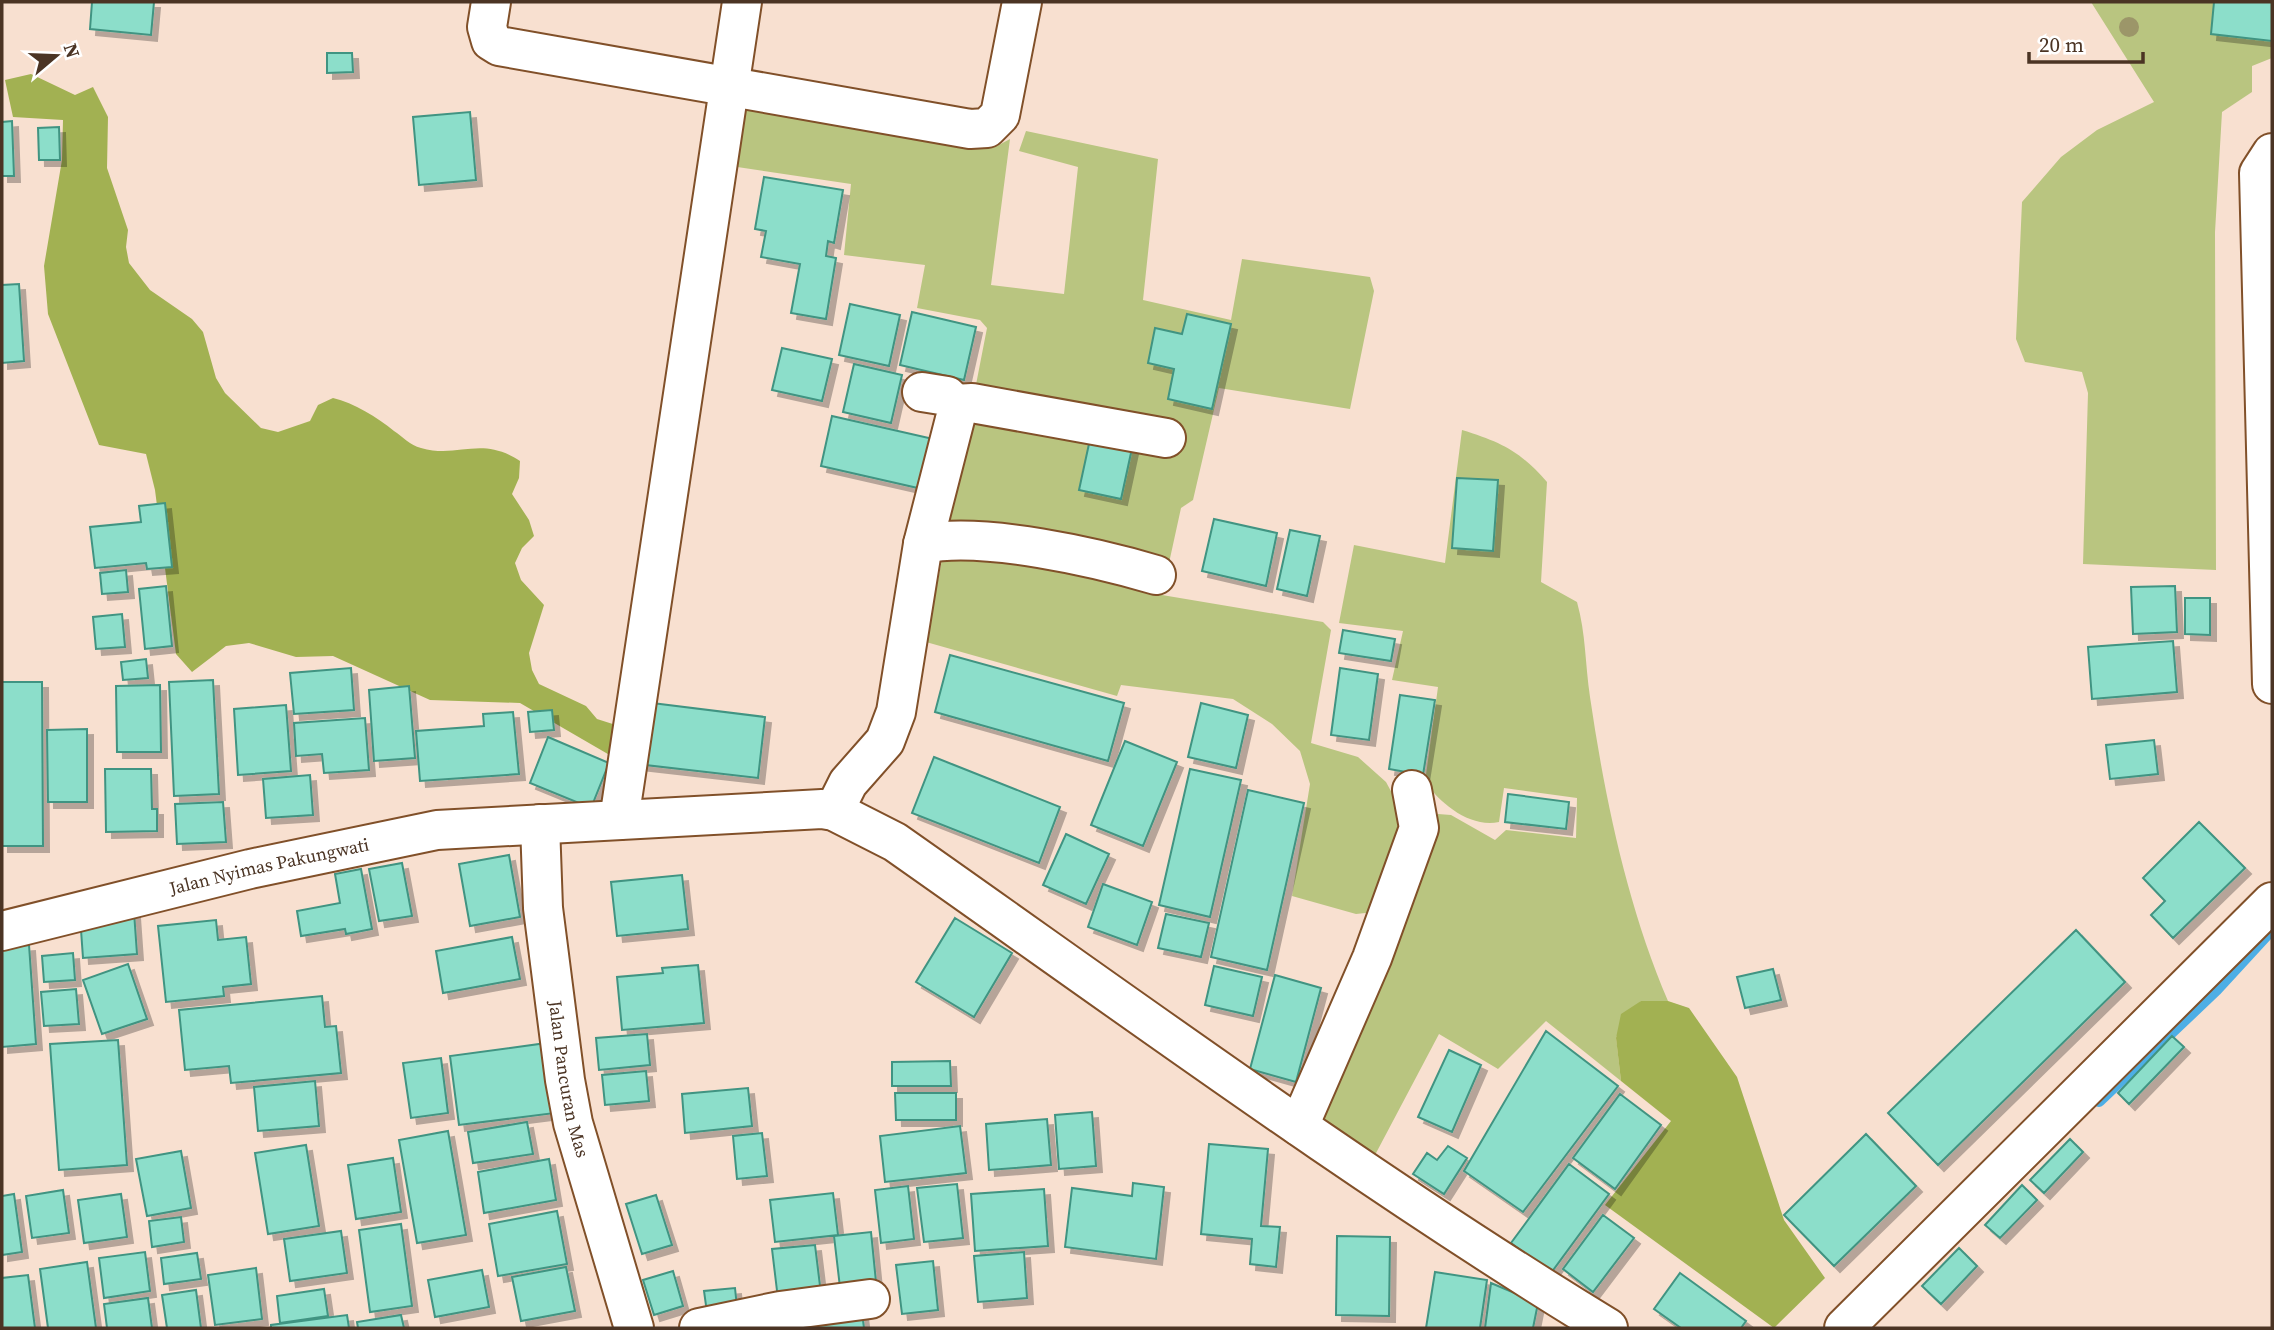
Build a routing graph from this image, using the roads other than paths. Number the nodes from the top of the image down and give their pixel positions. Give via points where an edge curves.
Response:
1 (491, 2) edge
2 (743, 2) edge
3 (1022, 2) edge
4 (731, 89) junction
5 (2272, 153) edge
6 (1166, 438) dead end
7 (923, 544) junction
8 (1156, 575) dead end
9 (2272, 684) edge
10 (1412, 790) dead end
11 (834, 811) junction
12 (619, 820) junction
13 (540, 824) junction
14 (2272, 902) edge
15 (2, 931) edge
16 (1299, 1126) junction
17 (870, 1299) dead end
18 (624, 1325) edge
19 (699, 1328) edge
20 (1608, 1328) edge
21 (1844, 1328) edge

1 - 4 street via 487,27 491,41 499,46
2 - 4 street
3 - 4 street via 999,115 987,128 970,129
4 - 12 street
5 - 9 street via 2259,173
6 - 7 street via 938,398 956,415
7 - 8 street via 979,542 1097,557
7 - 11 street via 896,712 885,741 848,783
10 - 16 street via 1419,828 1372,958
11 - 12 street, Jalan Nyimas Pakungwati
11 - 16 street via 895,842
12 - 13 street, Jalan Nyimas Pakungwati
13 - 15 street, Jalan Nyimas Pakungwati via 423,833 250,869
13 - 18 street, Jalan Pancuran Mas via 543,908 565,1080
14 - 21 street
16 - 20 street via 1492,1258
17 - 19 street

